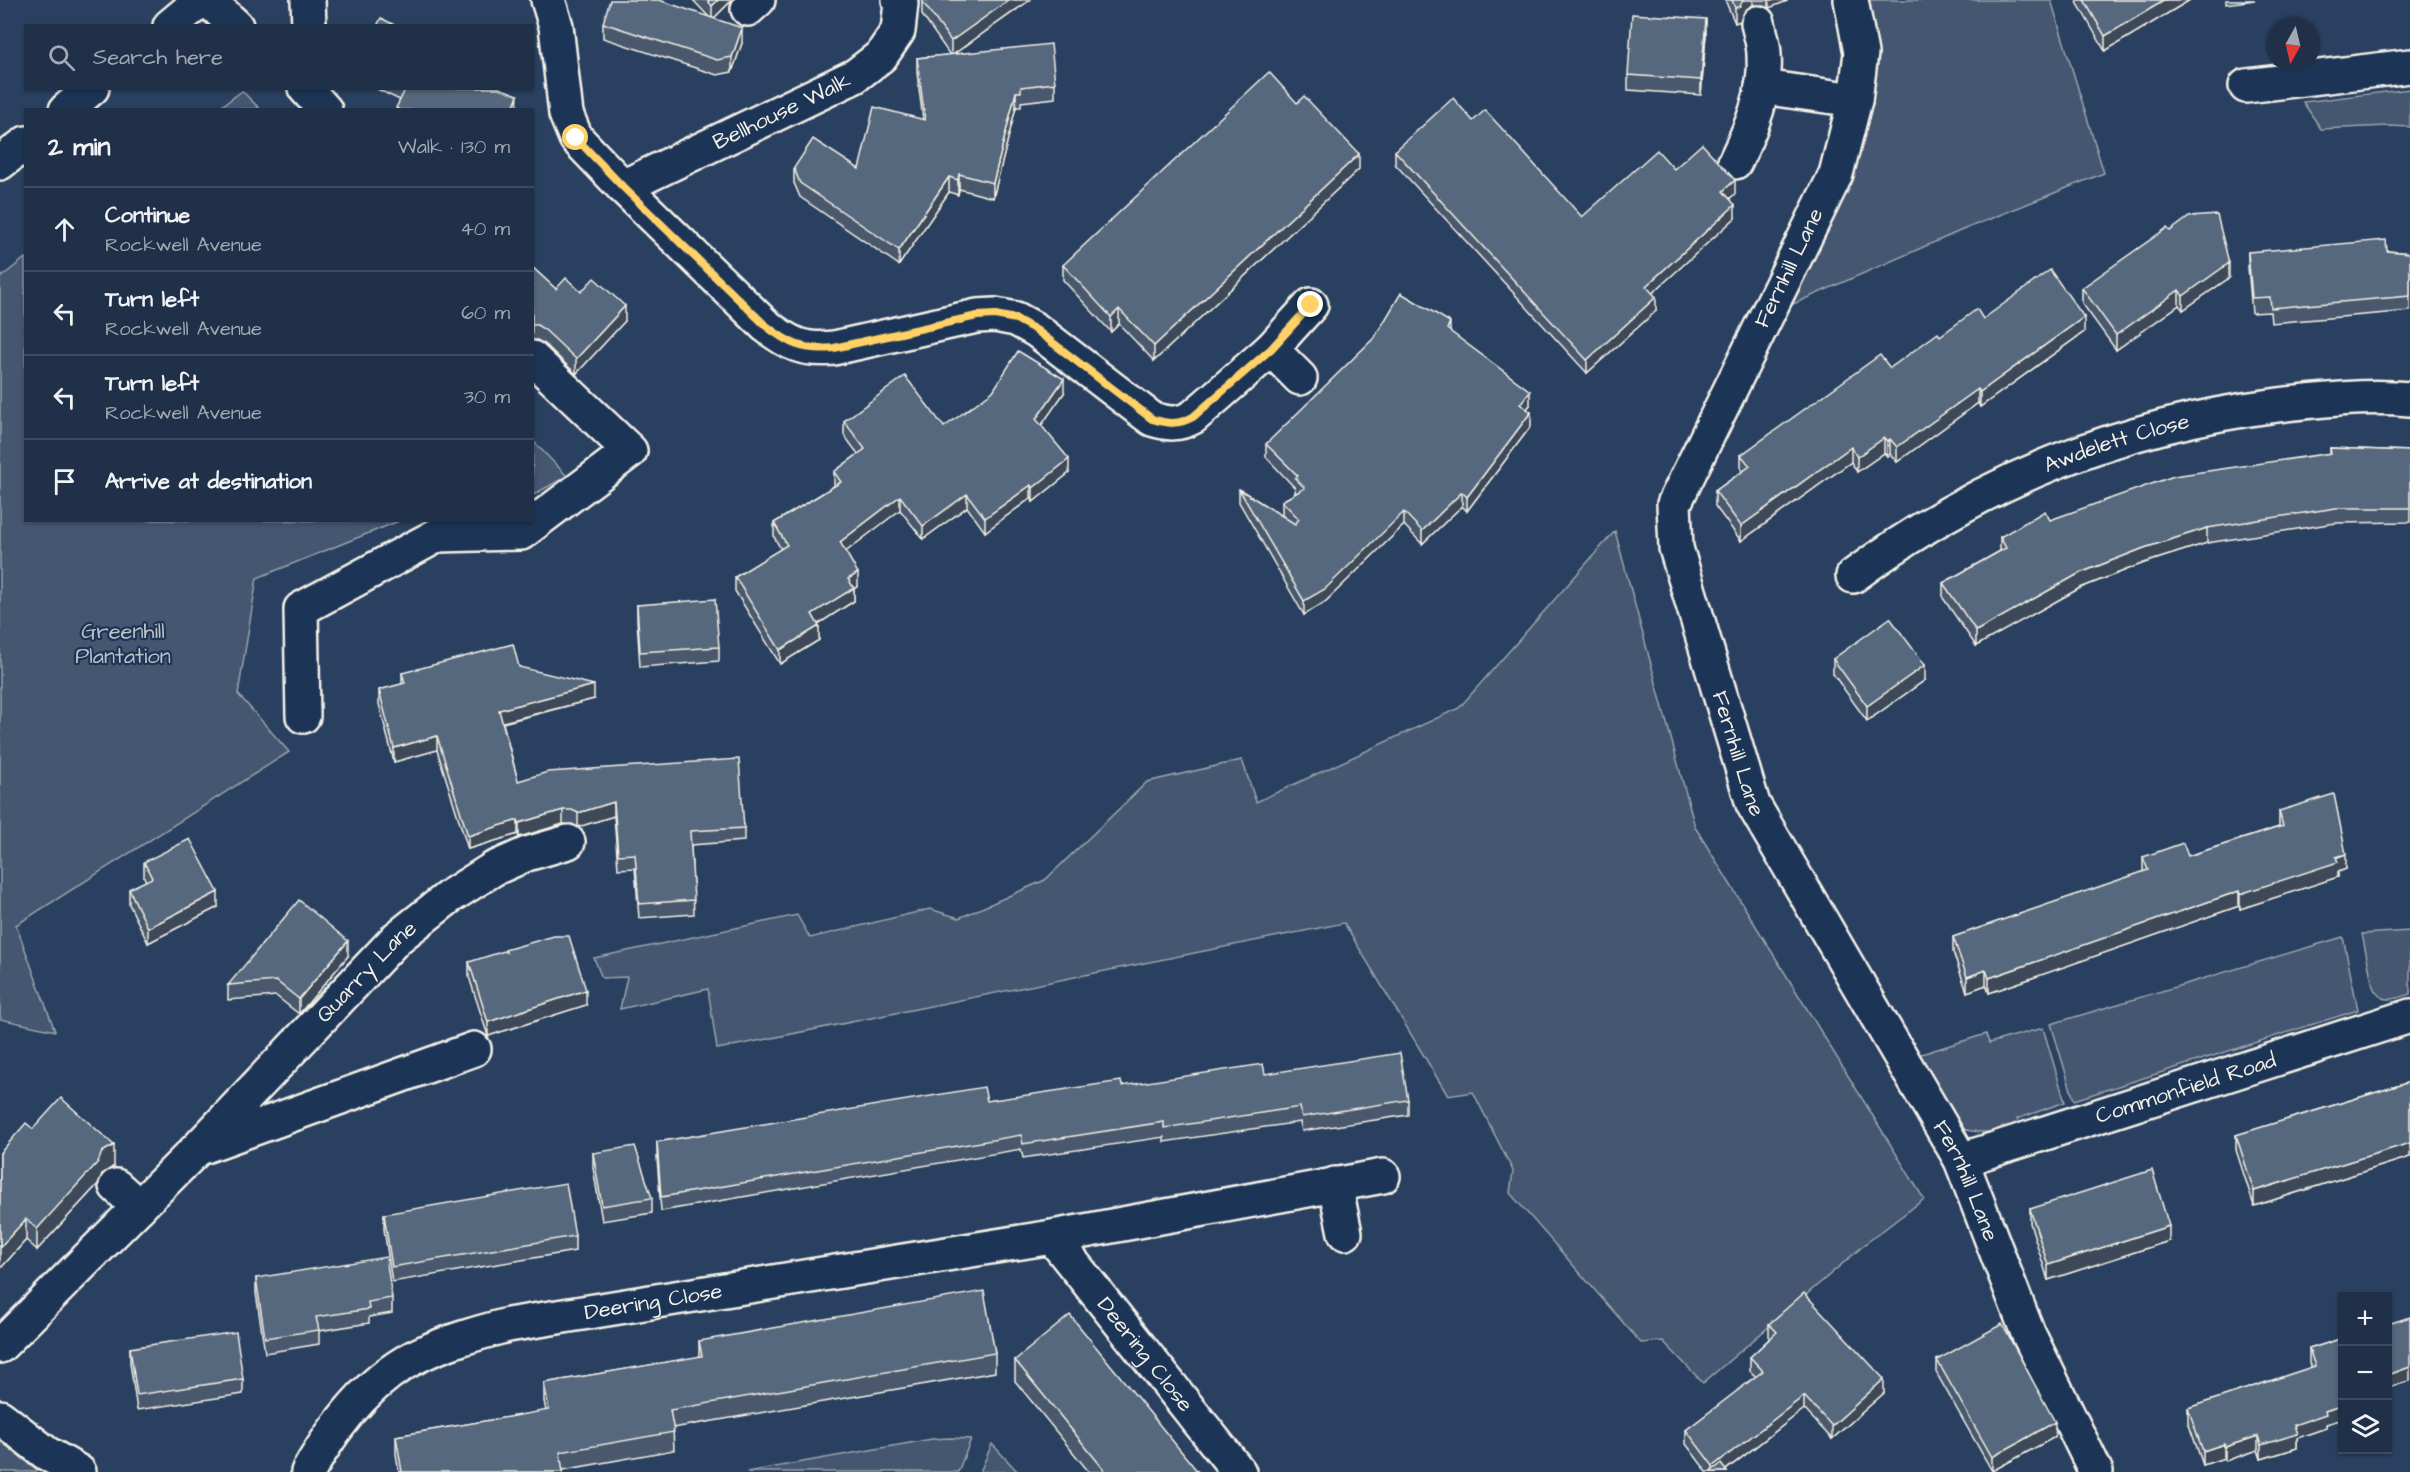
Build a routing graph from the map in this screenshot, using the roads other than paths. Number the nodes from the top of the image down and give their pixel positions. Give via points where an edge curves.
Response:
1 (201, 0) edge
2 (208, 0) edge
3 (308, 0) edge
4 (548, 0) edge
5 (899, 0) edge
6 (1851, 0) edge
7 (1758, 23) dead end
8 (172, 24) edge
9 (234, 24) edge
10 (309, 24) edge
11 (2410, 66) edge
12 (2247, 86) dead end
13 (1761, 87) junction
14 (90, 90) edge
15 (1855, 100) junction
16 (68, 108) edge
17 (24, 144) edge
18 (1735, 162) dead end
19 (0, 163) edge
20 (623, 187) junction
21 (1311, 305) dead end
22 (1271, 349) junction
23 (534, 360) edge
24 (1300, 378) dead end
25 (2410, 399) edge
26 (1853, 576) dead end
27 (303, 716) dead end
28 (568, 842) dead end
29 (2410, 1016) edge
30 (474, 1049) dead end
31 (197, 1149) junction
32 (1961, 1160) junction
33 (1383, 1176) dead end
34 (1335, 1184) junction
35 (1345, 1233) dead end
36 (1052, 1237) junction
37 (3, 1336) edge
38 (0, 1417) edge
39 (79, 1472) edge
40 (308, 1472) edge
41 (1239, 1472) edge
42 (2096, 1472) edge

1 - 8 street
2 - 9 street
3 - 10 street
4 - 20 street via 556,26 569,125 576,138
5 - 20 street, Bellhouse Walk via 898,31 881,56 855,75
6 - 15 street, Fernhill Lane via 1861,53
7 - 13 street via 1764,56
11 - 12 street
13 - 15 street
13 - 18 street via 1751,128
14 - 16 street
15 - 32 street, Fernhill Lane via 1836,174 1674,504 1676,548 1753,804
17 - 19 street
20 - 22 street via 765,325 803,348 834,348 977,316 1016,319 1057,345 1152,419 1167,424 1193,417
21 - 22 street
22 - 24 street
23 - 27 street via 630,451 521,533 438,535 301,609
25 - 26 street, Awdelett Close via 2326,399 2255,408 2193,418 2129,436 2017,478 1965,503
28 - 31 street, Quarry Lane via 493,869 413,924
29 - 32 street, Commonfield Road
30 - 31 street, Quarry Lane
31 - 37 street, Quarry Lane via 127,1196
32 - 42 street, Fernhill Lane via 2028,1333
33 - 34 street, Deering Close
34 - 35 street
34 - 36 street, Deering Close
36 - 40 street, Deering Close via 508,1325 461,1337 418,1354 386,1377 356,1404 326,1441
36 - 41 street, Deering Close
38 - 39 street via 46,1453

